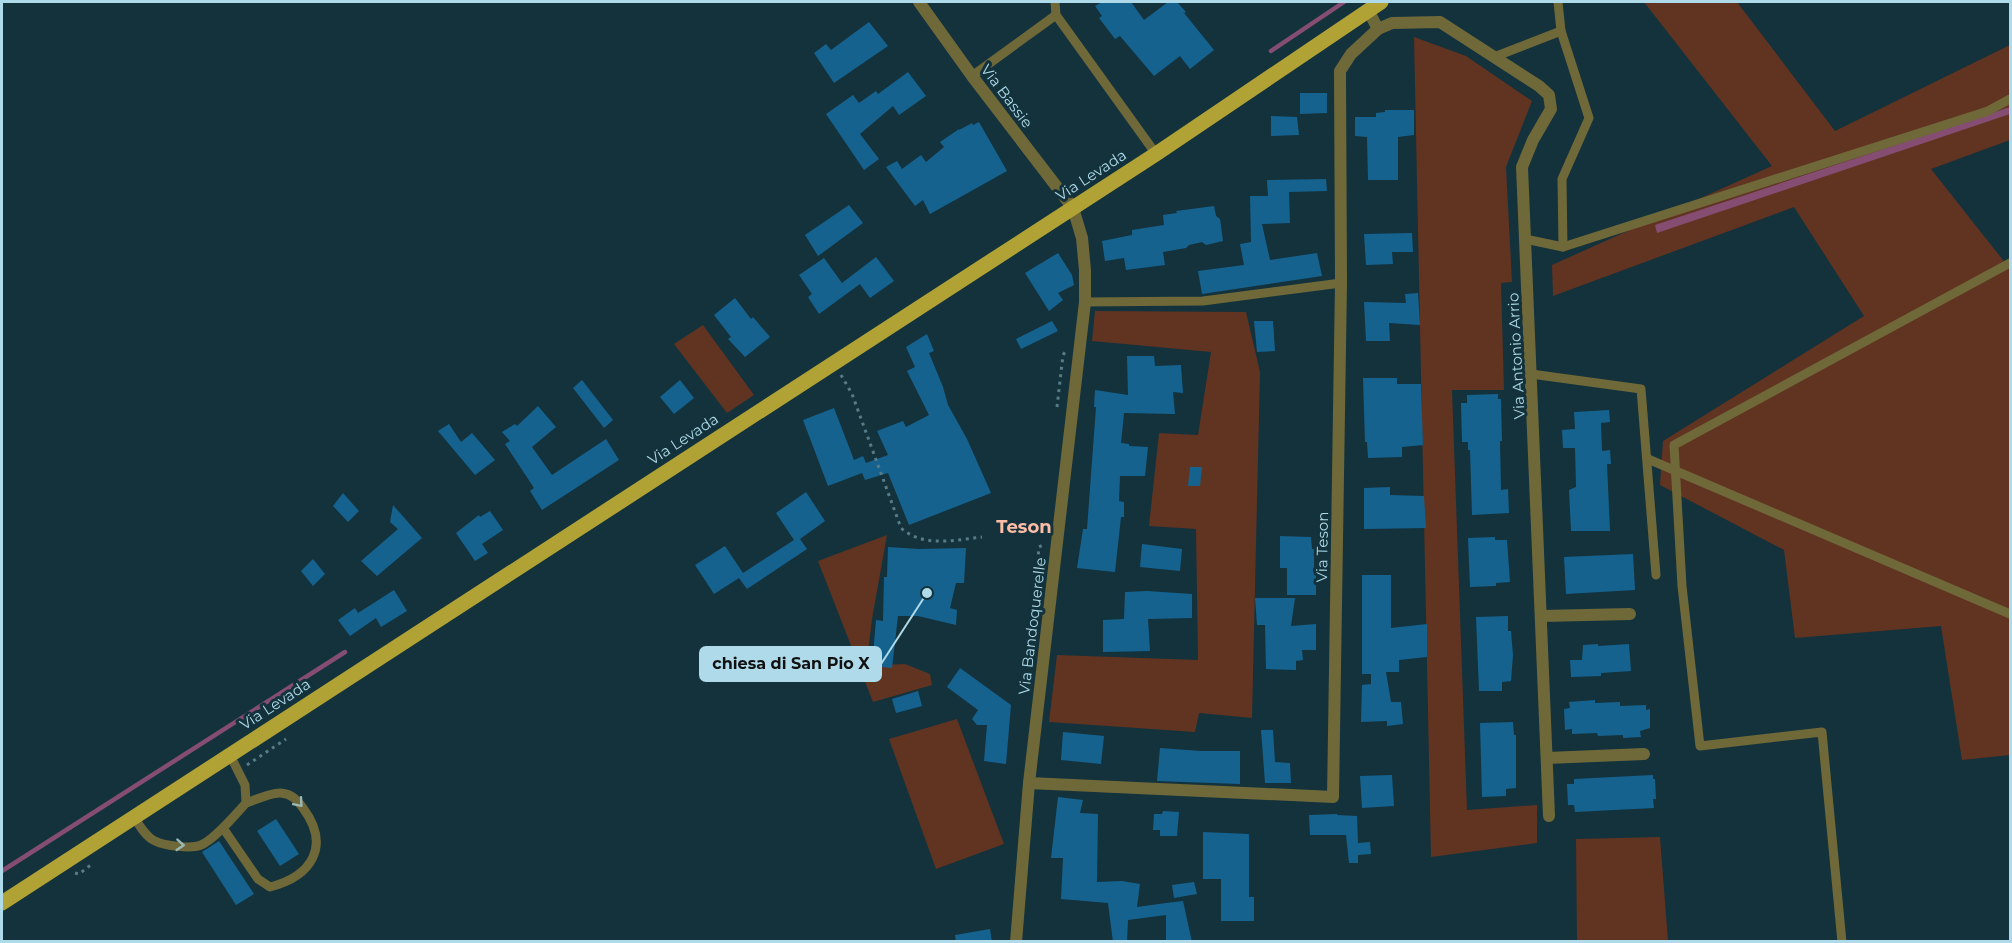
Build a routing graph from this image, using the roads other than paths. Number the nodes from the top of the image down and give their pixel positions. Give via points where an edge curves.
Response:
1 (919, 2) edge
2 (1055, 2) edge
3 (1558, 2) edge
4 (1375, 6) edge
5 (1056, 15) junction
6 (1378, 29) junction
7 (1561, 31) junction
8 (1494, 57) junction
9 (972, 76) junction
10 (2010, 99) edge
11 (1156, 154) junction
12 (1073, 208) junction
13 (1525, 239) junction
14 (1563, 247) junction
15 (2010, 263) edge
16 (1341, 283) junction
17 (1085, 302) junction
18 (1532, 374) junction
19 (1648, 459) junction
20 (1675, 470) junction
21 (1656, 575) dead end
22 (1630, 614) dead end
23 (2010, 614) edge
24 (1542, 616) junction
25 (1644, 754) dead end
26 (230, 755) junction
27 (1547, 758) junction
28 (1029, 783) junction
29 (246, 803) junction
30 (1549, 816) dead end
31 (134, 817) junction
32 (223, 828) junction
33 (2, 903) edge
34 (1016, 942) edge
35 (1842, 942) edge

1 - 9 street, Via Bassie
2 - 5 lane
3 - 7 lane
4 - 6 street
4 - 11 main road, Via Levada
5 - 9 lane
5 - 11 lane
6 - 8 street, Via Antonio Arrio via 1392,23 1440,22
6 - 16 street, Via Teson via 1351,54 1340,71
7 - 8 lane
7 - 14 lane via 1589,118 1562,179
8 - 13 street, Via Antonio Arrio via 1549,95 1551,109 1522,167
9 - 12 street, Via Bassie
10 - 14 lane via 1988,111
11 - 12 main road, Via Levada
12 - 17 street, Via Bandoquerelle via 1082,238
12 - 26 main road, Via Levada
13 - 14 lane
13 - 18 street, Via Antonio Arrio
15 - 20 lane via 1674,446
16 - 17 lane via 1203,301
16 - 28 street, Via Teson via 1333,797
17 - 28 street, Via Bandoquerelle
18 - 19 lane via 1641,389
18 - 24 street, Via Antonio Arrio
19 - 20 lane
19 - 21 lane
20 - 23 lane
20 - 35 lane via 1682,586 1700,746 1822,732
22 - 24 street
24 - 27 street, Via Antonio Arrio
25 - 27 street
26 - 29 lane via 245,785
26 - 31 main road, Via Levada
27 - 30 street, Via Antonio Arrio
28 - 34 street, Via Bandoquerelle
29 - 32 lane
29 -> 32 lane via 279,793 292,796 308,815 317,840 314,858 307,868 285,883 270,887 258,879
31 -> 32 lane via 155,841 183,847 202,845
31 - 33 main road, Via Levada

